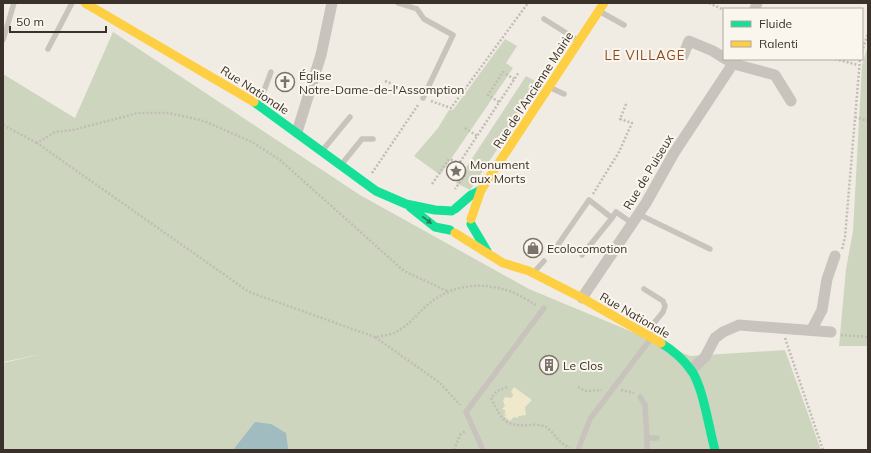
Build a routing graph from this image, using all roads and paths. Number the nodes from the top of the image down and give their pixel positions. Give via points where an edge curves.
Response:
1 (14, 3) edge
2 (72, 3) edge
3 (84, 3) edge
4 (332, 3) edge
5 (398, 3) edge
6 (421, 3) edge
7 (528, 3) edge
8 (709, 3) edge
9 (602, 7) edge
10 (417, 9) junction
11 (723, 10) edge
12 (544, 19) dead end
13 (624, 25) dead end
14 (868, 33) edge
15 (3, 40) edge
16 (579, 41) junction
17 (48, 49) dead end
18 (863, 49) edge
19 (683, 56) dead end
20 (723, 56) edge
21 (730, 60) edge
22 (839, 60) edge
23 (860, 60) edge
24 (858, 65) junction
25 (271, 72) dead end
26 (519, 72) dead end
27 (514, 79) junction
28 (385, 81) dead end
29 (549, 87) junction
30 (564, 94) dead end
31 (424, 97) junction
32 (791, 101) dead end
33 (499, 102) junction
34 (627, 102) dead end
35 (259, 105) junction
36 (350, 117) dead end
37 (854, 117) junction
38 (868, 121) edge
39 (3, 125) edge
40 (465, 128) dead end
41 (297, 132) junction
42 (477, 136) junction
43 (373, 139) dead end
44 (37, 143) junction
45 (322, 151) junction
46 (460, 162) junction
47 (341, 165) junction
48 (365, 183) junction
49 (432, 184) dead end
50 (481, 190) junction
51 (452, 194) dead end
52 (589, 200) junction
53 (406, 204) junction
54 (453, 210) junction
55 (638, 214) junction
56 (612, 218) junction
57 (471, 221) junction
58 (632, 223) junction
59 (453, 231) junction
60 (555, 249) dead end
61 (710, 249) dead end
62 (487, 251) junction
63 (582, 255) dead end
64 (835, 256) joint
65 (544, 261) dead end
66 (533, 274) junction
67 (644, 289) dead end
68 (447, 290) junction
69 (582, 298) junction
70 (544, 308) joint
71 (786, 328) junction
72 (812, 329) junction
73 (831, 332) joint
74 (375, 337) junction
75 (652, 337) junction
76 (868, 337) edge
77 (691, 370) junction
78 (507, 387) dead end
79 (640, 397) dead end
80 (466, 412) junction
81 (472, 424) junction
82 (647, 438) junction
83 (656, 438) dead end
84 (579, 449) edge
85 (454, 450) edge
86 (483, 450) edge
87 (647, 450) edge
88 (715, 450) edge
89 (823, 450) edge

1 - 15 lane
2 - 17 lane
3 - 35 street, Rue Nationale
4 - 41 street via 321,55
5 - 10 lane
6 - 10 lane
7 - 31 path via 451,108
8 - 11 path
9 - 13 lane
9 - 16 street, Rue de l'Ancienne Mairie
10 - 31 lane via 424,19 453,35
12 - 16 lane
14 - 18 path
16 - 29 street, Rue de l'Ancienne Mairie via 552,74
19 - 20 street via 689,41
21 - 32 street via 775,75
21 - 55 street, Rue de Puiseux
22 - 24 path
23 - 24 path
24 - 37 path
25 - 35 lane
26 - 27 path
27 - 33 path
27 - 33 path via 503,72 495,84 488,95
28 - 31 path
29 - 30 lane
29 - 50 street, Rue de l'Ancienne Mairie
31 - 48 path
33 - 42 path
34 - 52 path via 620,119 632,123 603,182
35 - 41 street, Rue Nationale
36 - 45 lane
37 - 38 path
37 - 64 path via 845,237 842,249
39 - 44 path
40 - 42 path
41 - 45 street, Rue Nationale
42 - 46 path
43 - 47 lane via 362,139
44 - 68 path via 55,132 73,130 138,113 169,113 204,121 252,142 280,160 404,271
44 - 74 path via 249,292
45 - 47 street, Rue Nationale
46 - 49 path via 449,159
46 - 51 path via 465,167 466,174
47 - 48 street, Rue Nationale
48 - 53 street, Rue Nationale via 376,191
50 - 54 street, Rue de l'Ancienne Mairie
50 - 57 street, Rue de l'Ancienne Mairie
52 - 56 lane
52 - 60 lane
53 - 54 street, Rue Nationale via 435,210
53 -> 59 street, Rue Nationale via 435,227
54 - 57 street via 466,210
54 - 59 street via 447,220
55 - 58 street, Rue de Puiseux
55 - 61 lane
56 - 58 lane via 616,212
56 - 63 lane
57 - 59 street via 465,232
57 - 62 street, Rue Nationale
58 - 69 street, Rue de Puiseux
59 - 62 street, Rue Nationale via 474,246
62 - 66 street, Rue Nationale via 503,263 524,265
64 - 72 street via 827,279 822,310
65 - 66 lane
66 - 69 street, Rue Nationale
67 - 75 lane via 663,301 665,306 654,323
68 - 70 path via 488,286 507,290
68 - 74 path via 396,332
69 - 75 street, Rue Nationale
70 - 80 lane
71 - 72 street
71 - 77 street via 739,325 723,332 715,338 705,357
71 - 89 path via 785,342
72 - 73 street
73 - 76 path
74 - 80 path via 440,383
75 - 77 street, Rue Nationale via 669,348
75 - 84 lane via 590,419
77 - 88 street, Rue Nationale via 699,389
78 - 84 path via 497,391 491,398 502,418 516,426 536,424 546,427 559,441
79 - 82 lane via 645,405
80 - 81 lane
81 - 85 path via 460,435
81 - 86 lane
82 - 83 lane
82 - 87 lane

